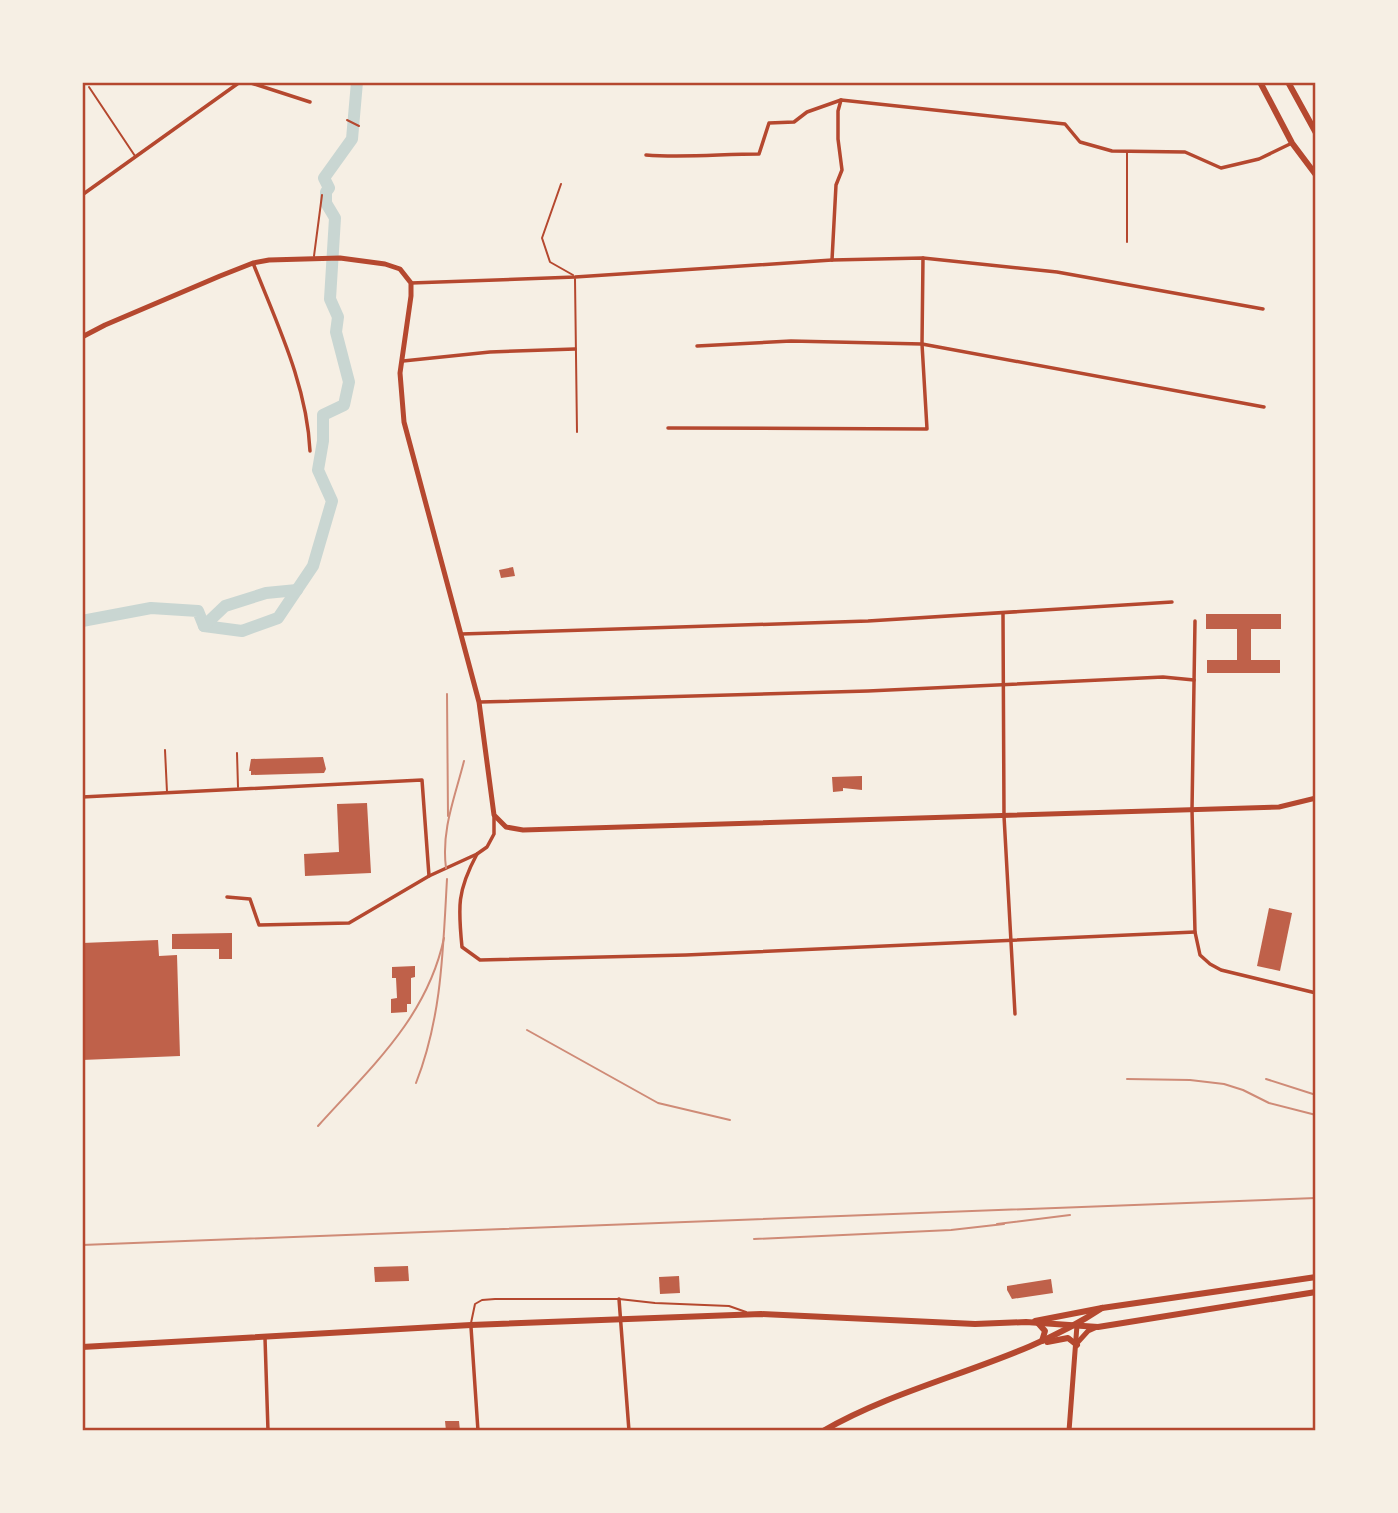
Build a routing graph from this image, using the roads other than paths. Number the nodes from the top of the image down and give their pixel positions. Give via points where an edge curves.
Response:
1 (240, 82) edge
2 (248, 82) edge
3 (1260, 82) edge
4 (1288, 82) edge
5 (89, 87) dead end
6 (841, 100) junction
7 (310, 102) dead end
8 (1316, 132) edge
9 (1292, 143) junction
10 (1126, 151) junction
11 (646, 155) dead end
12 (136, 156) junction
13 (1316, 175) edge
14 (561, 184) dead end
15 (82, 195) edge
16 (322, 195) dead end
17 (1127, 242) dead end
18 (313, 258) junction
19 (923, 258) junction
20 (832, 260) junction
21 (253, 264) junction
22 (575, 277) junction
23 (411, 282) junction
24 (1263, 309) dead end
25 (82, 337) edge
26 (922, 344) junction
27 (698, 346) dead end
28 (575, 349) junction
29 (402, 361) junction
30 (1264, 407) dead end
31 (668, 428) dead end
32 (577, 432) dead end
33 (310, 451) dead end
34 (1172, 602) dead end
35 (1003, 614) junction
36 (1195, 621) dead end
37 (461, 634) junction
38 (1194, 680) junction
39 (1004, 684) junction
40 (479, 702) junction
41 (165, 750) dead end
42 (237, 753) dead end
43 (238, 789) junction
44 (167, 793) junction
45 (82, 797) edge
46 (1316, 798) edge
47 (1192, 810) junction
48 (494, 815) junction
49 (1004, 816) junction
50 (477, 854) junction
51 (429, 876) junction
52 (227, 897) dead end
53 (1195, 932) junction
54 (1010, 942) junction
55 (1316, 993) edge
56 (1015, 1014) dead end
57 (1316, 1276) edge
58 (1226, 1290) junction
59 (1316, 1292) edge
60 (619, 1299) junction
61 (1228, 1307) junction
62 (1102, 1308) junction
63 (753, 1314) junction
64 (619, 1317) junction
65 (1026, 1322) junction
66 (1038, 1323) junction
67 (471, 1325) junction
68 (1077, 1325) junction
69 (1098, 1327) junction
70 (265, 1338) junction
71 (1042, 1341) junction
72 (1032, 1345) junction
73 (1077, 1345) junction
74 (82, 1348) edge
75 (268, 1431) edge
76 (478, 1431) edge
77 (629, 1431) edge
78 (822, 1431) edge
79 (1069, 1431) edge

1 - 12 street
2 - 7 street
3 - 9 main road
4 - 8 main road
5 - 12 lane
6 - 10 street via 1065,124 1080,142
6 - 11 street via 807,112 794,122 769,122 759,154
6 - 20 street via 838,139 842,170 836,185
9 - 10 street via 1259,159 1221,168 1185,152
9 - 13 main road
10 - 17 lane
12 - 15 street
14 - 22 lane via 542,239 550,262
16 - 18 lane
18 - 21 main road
18 - 23 main road via 385,264 400,270
19 - 20 street
19 - 24 street via 1057,272
19 - 26 street
20 - 22 street
21 - 25 main road
21 - 33 street via 298,380
22 - 23 street
22 - 28 lane
23 - 29 main road
26 - 27 street via 791,341
26 - 30 street
26 - 31 street via 927,429
28 - 29 street
28 - 32 lane
29 - 37 main road via 404,422
34 - 35 street
35 - 37 street
35 - 39 street
36 - 38 street
37 - 40 main road
38 - 39 street via 1163,677
38 - 47 street
39 - 40 street
39 - 49 street
40 - 48 main road
41 - 44 lane
42 - 43 lane
43 - 44 street
43 - 51 street via 422,780
44 - 45 street
46 - 47 main road via 1286,806
47 - 49 main road
47 - 53 street
48 - 49 main road via 506,827 523,830
48 - 50 street via 494,834
49 - 54 street
50 - 51 street
50 - 54 street via 462,884 458,912 462,947 480,960
51 - 52 street via 349,923 259,925 250,899
53 - 54 street
53 - 55 street via 1200,955 1221,970
54 - 56 street
57 - 58 main road
58 - 61 main road
58 - 62 main road
59 - 61 main road
60 - 63 lane via 729,1306
60 - 64 street
60 - 67 lane via 482,1300 472,1310
61 - 69 main road
62 - 65 main road
62 - 68 main road
63 - 64 main road
63 - 65 main road
64 - 67 main road
64 - 77 street
65 - 66 main road
66 - 68 main road
66 - 71 main road via 1045,1332
67 - 70 main road
67 - 76 street
68 - 69 main road
68 - 71 main road
68 - 73 main road
69 - 73 main road
70 - 74 main road
70 - 75 street
71 - 72 main road
72 - 73 main road via 1068,1338
72 - 78 main road via 877,1402
73 - 79 main road

